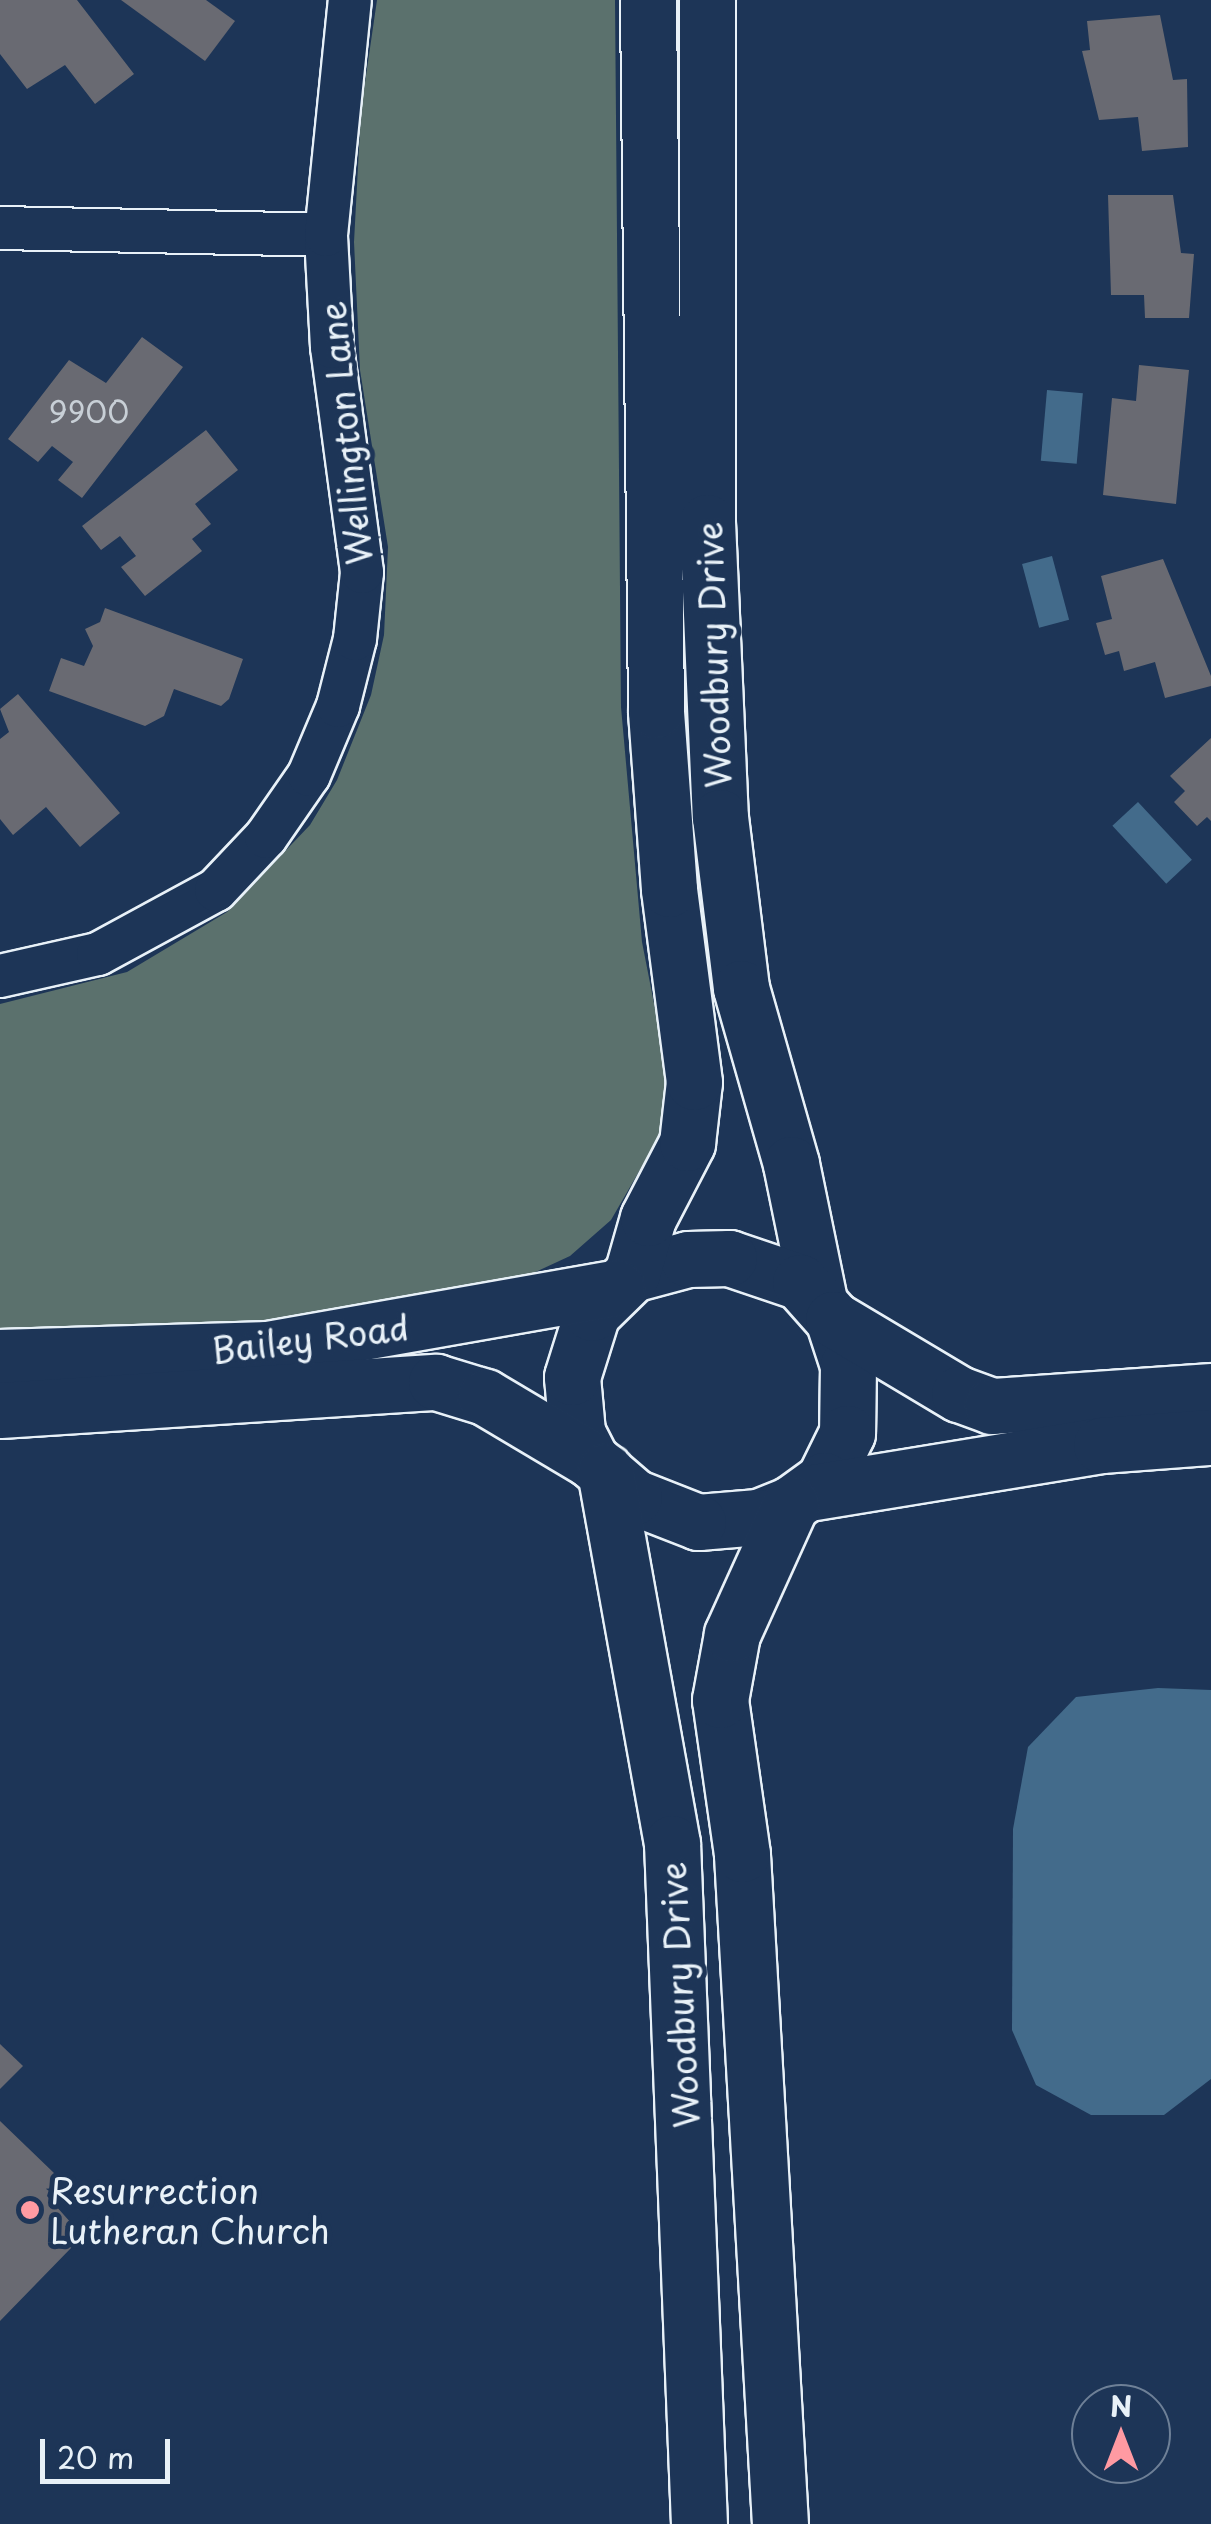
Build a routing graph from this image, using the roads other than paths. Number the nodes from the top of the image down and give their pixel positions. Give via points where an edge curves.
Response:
1 (350, 0) edge
2 (648, 0) edge
3 (708, 0) edge
4 (0, 228) edge
5 (326, 234) junction
6 (0, 976) edge
7 (624, 1280) junction
8 (826, 1309) junction
9 (0, 1356) edge
10 (1211, 1391) edge
11 (0, 1410) edge
12 (1211, 1436) edge
13 (598, 1466) junction
14 (800, 1498) junction
15 (700, 2524) edge
16 (780, 2524) edge

1 - 5 street, Wellington Lane
2 - 7 main road, Woodbury Drive via 656,710 694,1082 683,1154
3 - 8 main road, Woodbury Drive via 708,538 720,817 742,988
4 - 5 street
5 - 6 street, Wellington Lane via 332,347 362,572 338,706 309,775 266,838 216,890 98,954
7 - 8 main road via 688,1258 729,1258 774,1269
7 - 9 main road, Bailey Road via 267,1349
7 - 13 main road via 592,1313 574,1366 573,1413
8 - 10 main road via 958,1394 992,1406
8 - 14 main road via 848,1365 847,1432 838,1458
11 - 13 main road, Bailey Road via 436,1382 485,1397
12 - 14 main road via 1100,1445
13 - 14 main road via 657,1510 698,1522 758,1517
13 - 15 main road, Woodbury Drive via 672,1843
14 - 16 main road, Woodbury Drive via 732,1634 720,1700 742,1854

